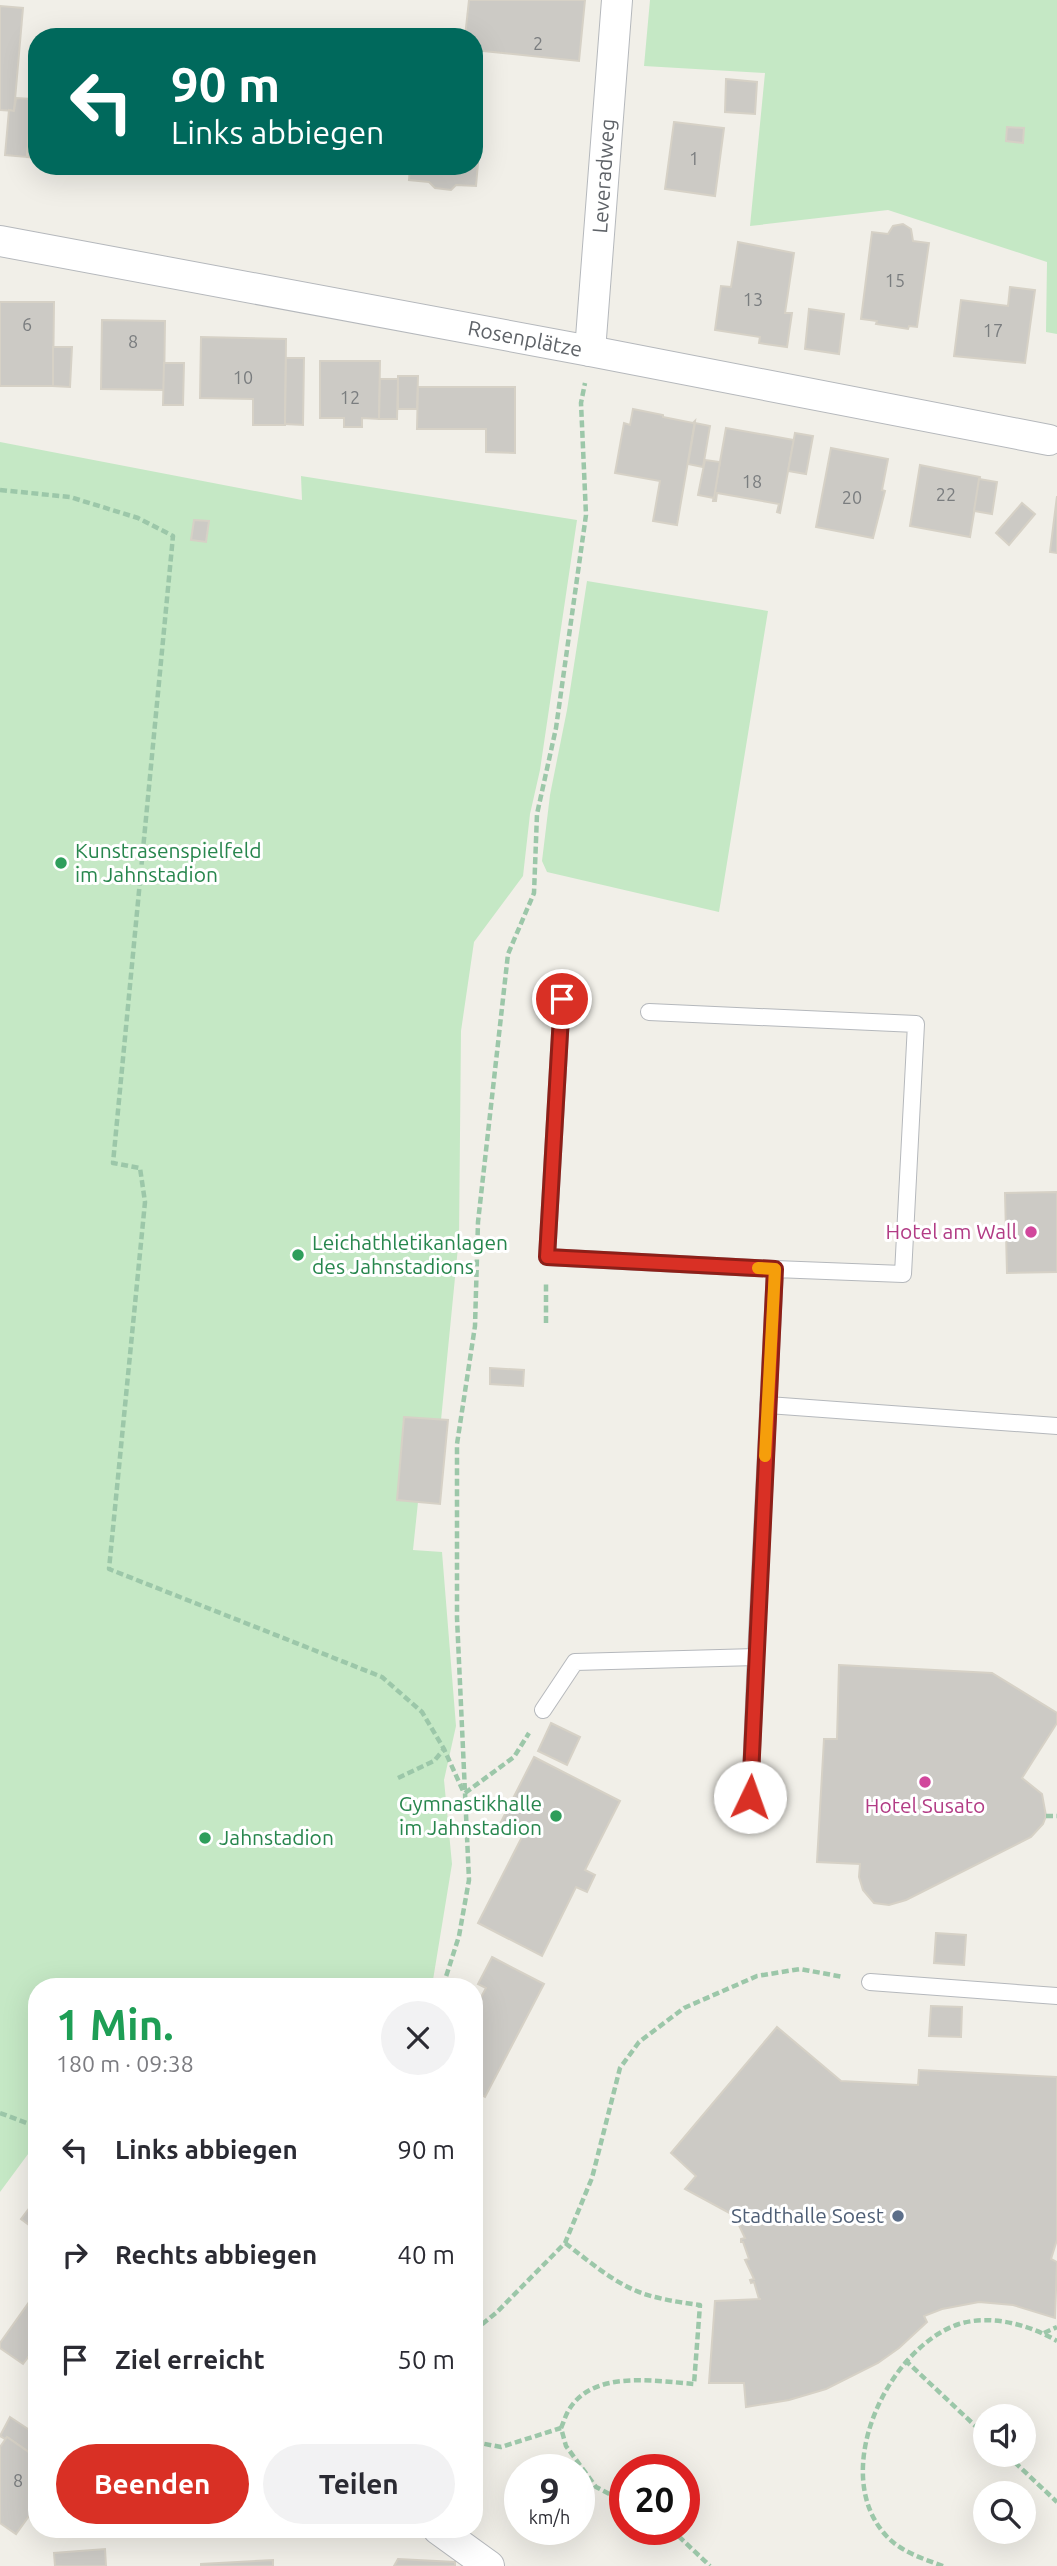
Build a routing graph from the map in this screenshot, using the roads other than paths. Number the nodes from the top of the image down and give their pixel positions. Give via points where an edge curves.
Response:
1 (617, 0) edge
2 (0, 241) edge
3 (590, 351) junction
4 (1049, 440) dead end
5 (562, 999) dead end
6 (649, 1012) dead end
7 (775, 1269) junction
8 (768, 1405) junction
9 (1057, 1426) edge
10 (756, 1657) junction
11 (543, 1710) road end
12 (750, 1797) dead end
13 (870, 1982) road end
14 (1057, 1996) edge
15 (450, 2538) edge
16 (489, 2566) edge

1 - 3 street, Leveradweg
2 - 3 street, Rosenplätze
3 - 4 street, Rosenplätze
5 - 7 lane via 547,1257
6 - 7 lane via 916,1024 903,1274
7 - 8 lane
8 - 9 lane
8 - 10 lane
10 - 11 lane via 575,1662
10 - 12 lane
13 - 14 lane
15 - 16 street

